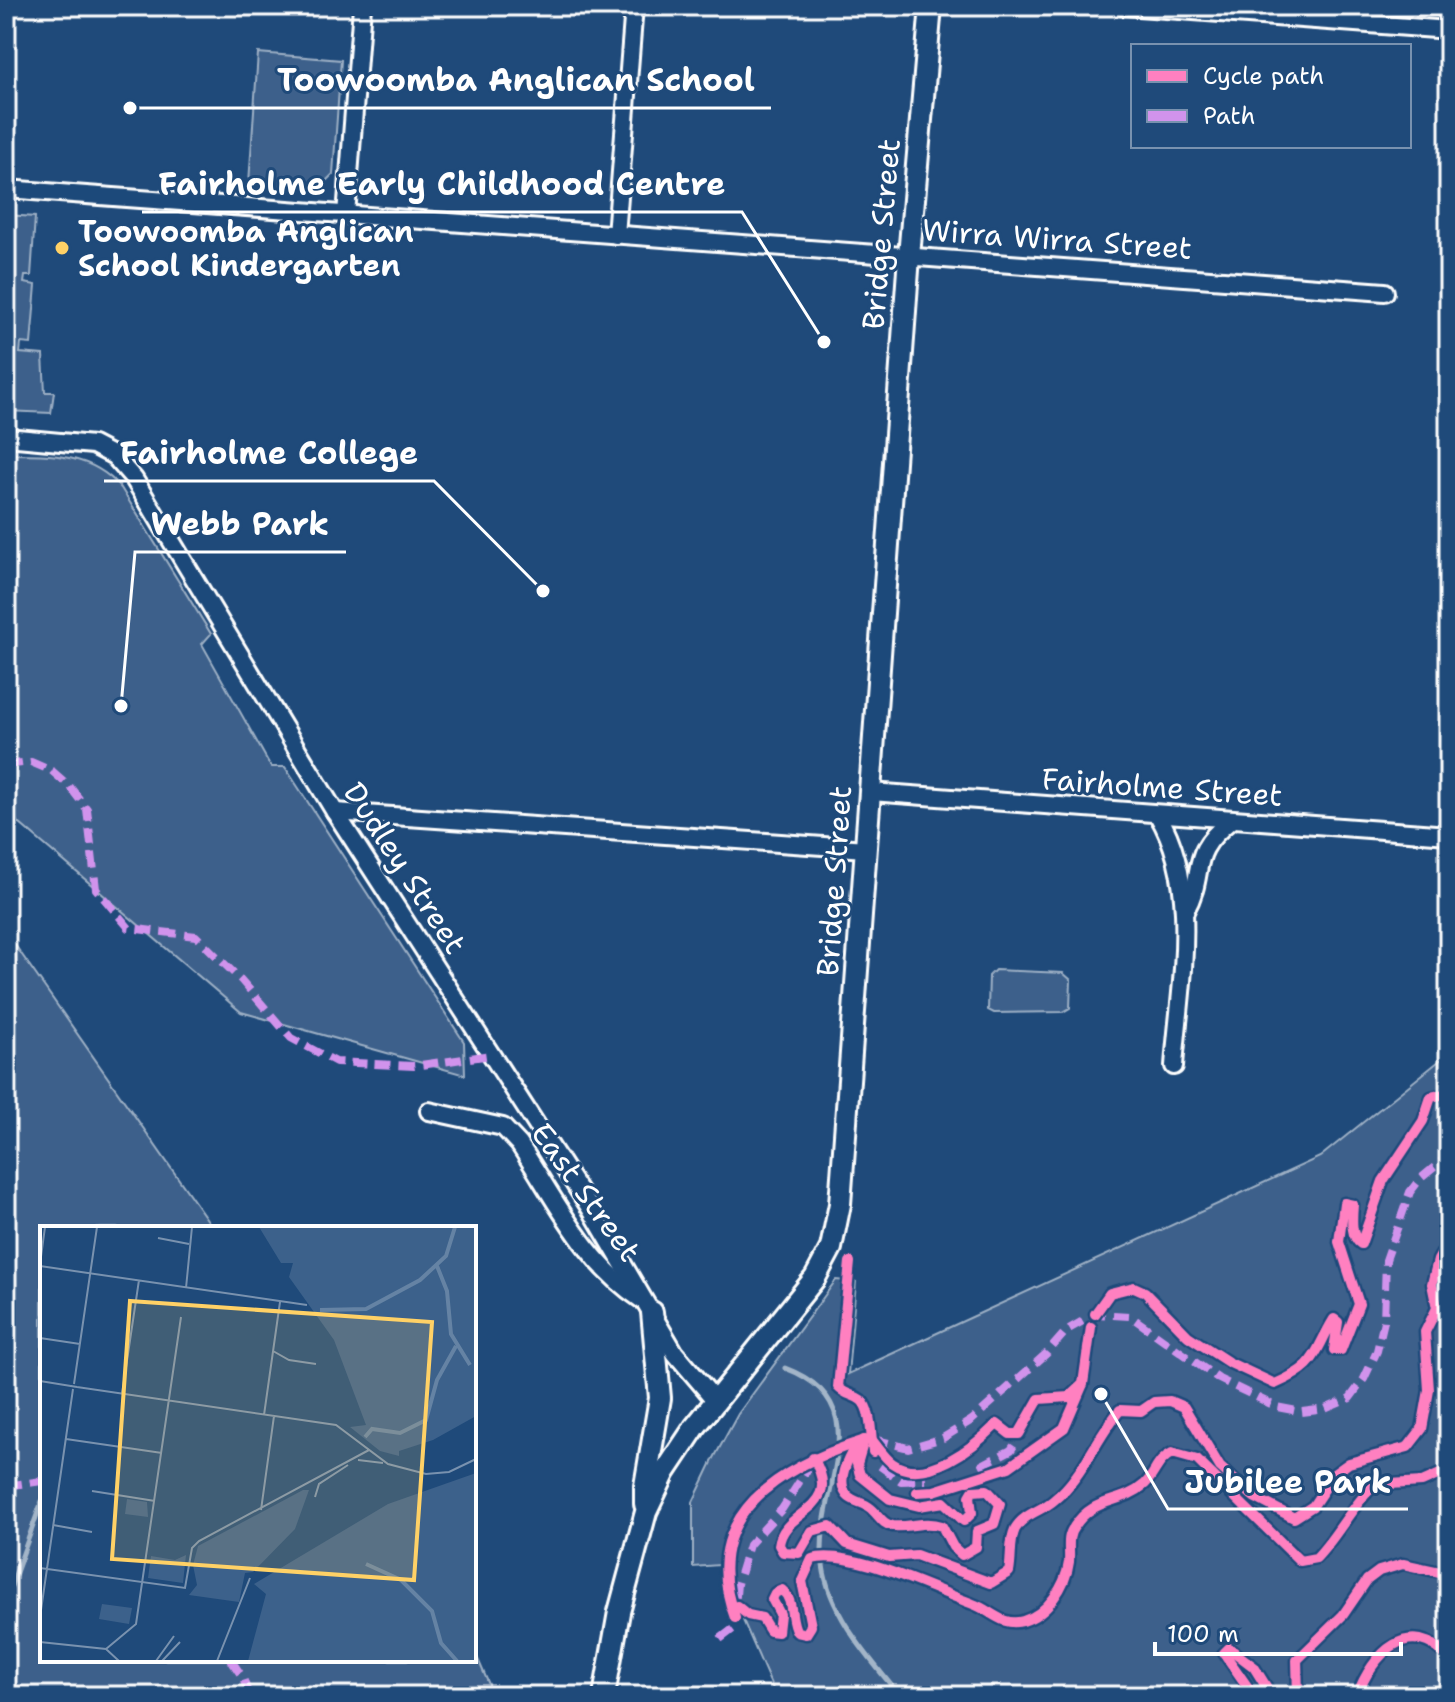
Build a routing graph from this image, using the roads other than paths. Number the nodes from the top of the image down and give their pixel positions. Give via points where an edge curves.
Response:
1 (362, 6) edge
2 (634, 6) edge
3 (931, 6) edge
4 (1125, 6) edge
5 (1449, 30) edge
6 (6, 189) edge
7 (346, 215) junction
8 (616, 235) junction
9 (909, 256) junction
10 (1385, 292) dead end
11 (6, 437) edge
12 (871, 792) junction
13 (335, 812) junction
14 (1158, 815) junction
15 (1231, 820) junction
16 (1449, 835) edge
17 (866, 849) junction
18 (1185, 911) junction
19 (1174, 1066) dead end
20 (429, 1111) dead end
21 (650, 1307) junction
22 (715, 1400) junction
23 (646, 1512) junction
24 (604, 1696) edge

1 - 7 street
2 - 8 street
3 - 9 street, Bridge Street
4 - 5 street
6 - 7 street, Wirra Wirra Street
7 - 8 street, Wirra Wirra Street
8 - 9 street, Wirra Wirra Street
9 - 10 street, Wirra Wirra Street
9 - 12 street, Bridge Street
11 - 13 street, Dudley Street via 93,445 114,456 134,479
12 - 14 street, Fairholme Street
12 - 17 street, Bridge Street
13 - 17 street
13 - 21 street, Dudley Street
14 - 15 street, Fairholme Street
14 - 18 street via 1176,848
15 - 16 street, Fairholme Street
15 - 18 street via 1203,848
17 - 22 street, Bridge Street via 835,1231 815,1278
18 - 19 street
20 - 21 street, East Street via 503,1127 596,1264
21 - 22 street, Dudley Street via 688,1373
21 - 23 street via 660,1398 645,1486
22 - 23 street, Bridge Street via 665,1472
23 - 24 street, Bridge Street via 619,1612

